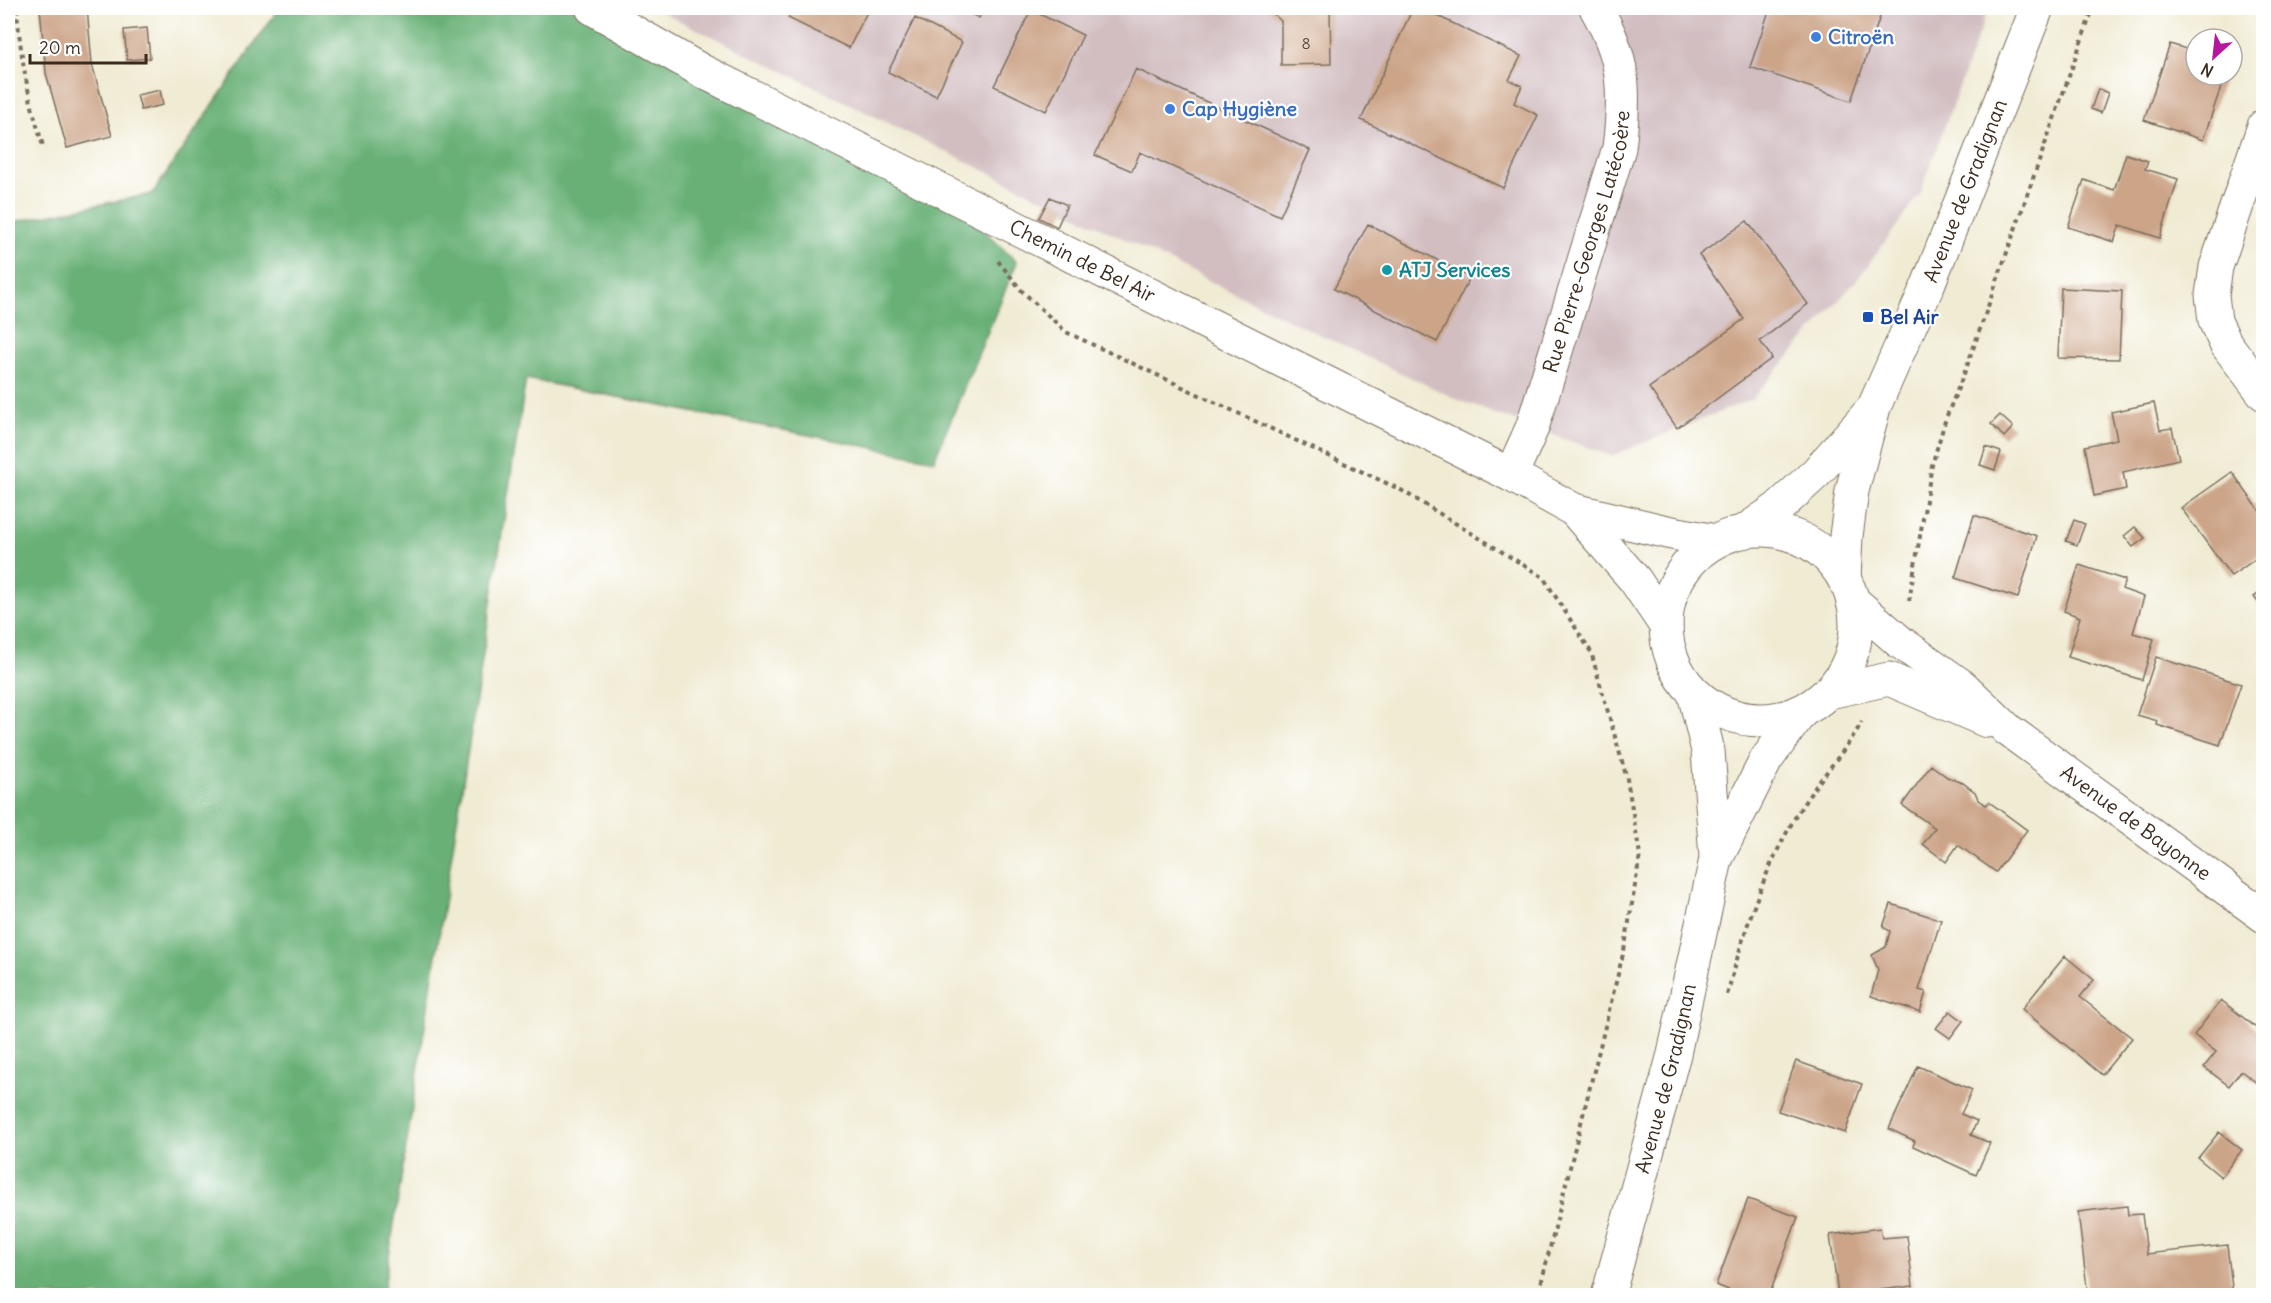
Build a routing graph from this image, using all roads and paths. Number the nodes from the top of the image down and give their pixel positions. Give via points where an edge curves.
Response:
1 (17, 8) edge
2 (592, 8) edge
3 (1596, 8) edge
4 (2037, 8) edge
5 (2264, 126) edge
6 (44, 149) dead end
7 (993, 255) dead end
8 (2264, 394) edge
9 (1874, 407) junction
10 (1511, 475) junction
11 (1574, 510) junction
12 (1730, 536) junction
13 (1849, 590) junction
14 (1665, 626) junction
15 (1829, 692) junction
16 (1694, 693) junction
17 (1801, 712) junction
18 (2008, 730) junction
19 (1716, 859) junction
20 (2264, 916) edge
21 (1539, 1296) edge
22 (1608, 1296) edge

1 - 6 path via 24,73
2 - 10 street, Chemin de Bel Air via 712,76
3 - 10 street, Rue Pierre-Georges Latécoère via 1618,56 1623,85 1619,148 1532,428
4 - 9 street, Avenue de Gradignan via 1928,285
5 - 8 street via 2216,267 2212,295 2216,321 2226,344
7 - 21 path via 1022,291 1066,332 1401,490 1542,577 1591,652 1627,779 1640,855 1625,946
9 - 12 street, Avenue de Gradignan via 1816,473 1778,508
9 - 13 street, Avenue de Gradignan via 1852,491 1846,536
10 - 11 street, Chemin de Bel Air
11 - 12 street, Chemin de Bel Air via 1667,532
11 - 14 street, Chemin de Bel Air via 1635,580
12 - 13 street via 1774,531 1802,539 1826,556
12 - 14 street via 1695,557 1679,577 1669,601
13 - 15 street via 1856,625 1853,650 1844,672
13 - 18 street, Avenue de Bayonne via 1900,642 1962,686
14 - 16 street via 1673,662
15 - 17 street
15 - 18 street, Avenue de Bayonne via 1889,679
16 - 17 street via 1712,707 1756,720
16 - 19 street, Avenue de Gradignan via 1708,751
17 - 19 street, Avenue de Gradignan via 1766,760
18 - 20 street, Avenue de Bayonne
19 - 22 street, Avenue de Gradignan via 1674,1054

